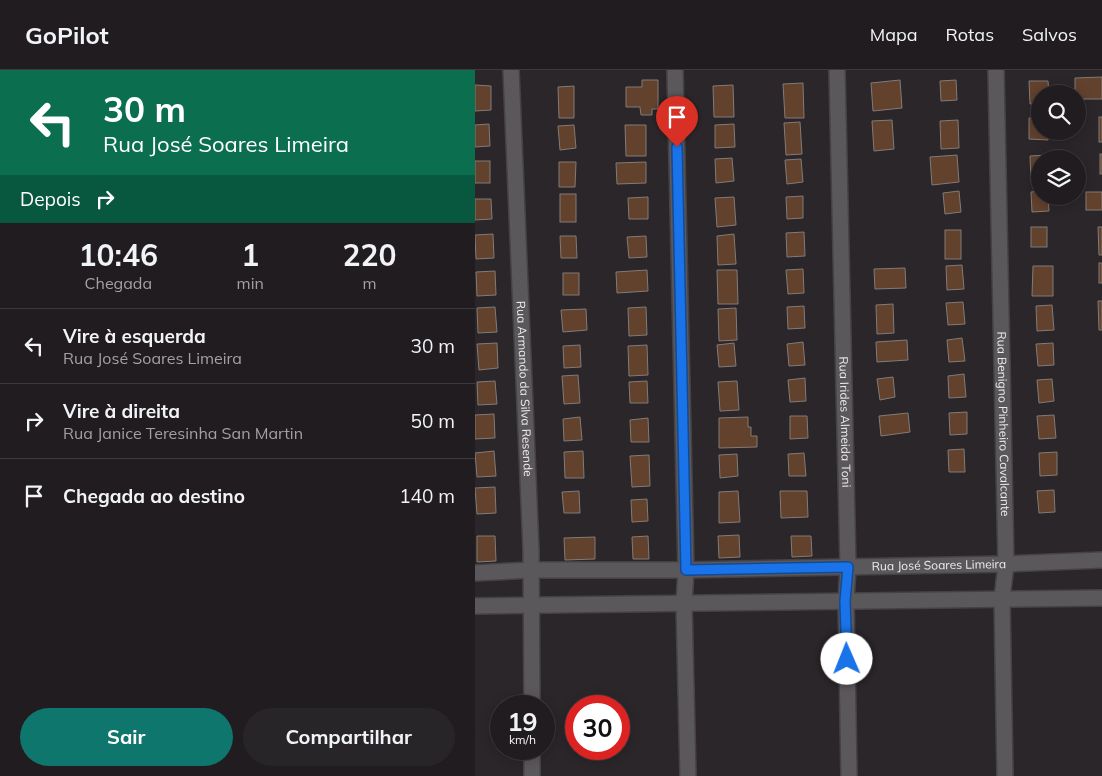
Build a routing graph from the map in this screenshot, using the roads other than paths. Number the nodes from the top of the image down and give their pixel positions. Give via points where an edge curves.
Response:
1 (511, 70) edge
2 (675, 70) edge
3 (837, 70) edge
4 (996, 70) edge
5 (1102, 560) edge
6 (1006, 564) junction
7 (848, 567) junction
8 (531, 570) junction
9 (686, 570) junction
10 (475, 572) edge
11 (1102, 598) edge
12 (1003, 599) junction
13 (845, 601) junction
14 (683, 603) junction
15 (531, 605) junction
16 (475, 606) edge
17 (532, 695) edge
18 (532, 760) edge
19 (532, 776) edge
20 (688, 776) edge
21 (849, 776) edge
22 (1005, 776) edge

1 - 8 street, Rua Armando da Silva Resende
2 - 9 street
3 - 7 street, Rua Irides Almeida Toni
4 - 6 street, Rua Benigno Pinheiro Cavalcante
5 - 6 street, Rua José Soares Limeira
6 - 7 street, Rua José Soares Limeira
6 - 12 street, Rua Benigno Pinheiro Cavalcante
7 - 9 street, Rua José Soares Limeira
7 - 13 street, Rua Irides Almeida Toni
8 - 9 street, Rua José Soares Limeira
8 - 10 street, Rua José Soares Limeira
8 - 15 street, Rua Armando da Silva Resende
9 - 14 street
11 - 12 street
12 - 13 street
12 - 22 street, Rua Benigno Pinheiro Cavalcante
13 - 14 street
13 - 21 street, Rua Irides Almeida Toni
14 - 15 street
14 - 20 street
15 - 16 street
15 - 17 street, Rua Armando da Silva Resende
18 - 19 street

